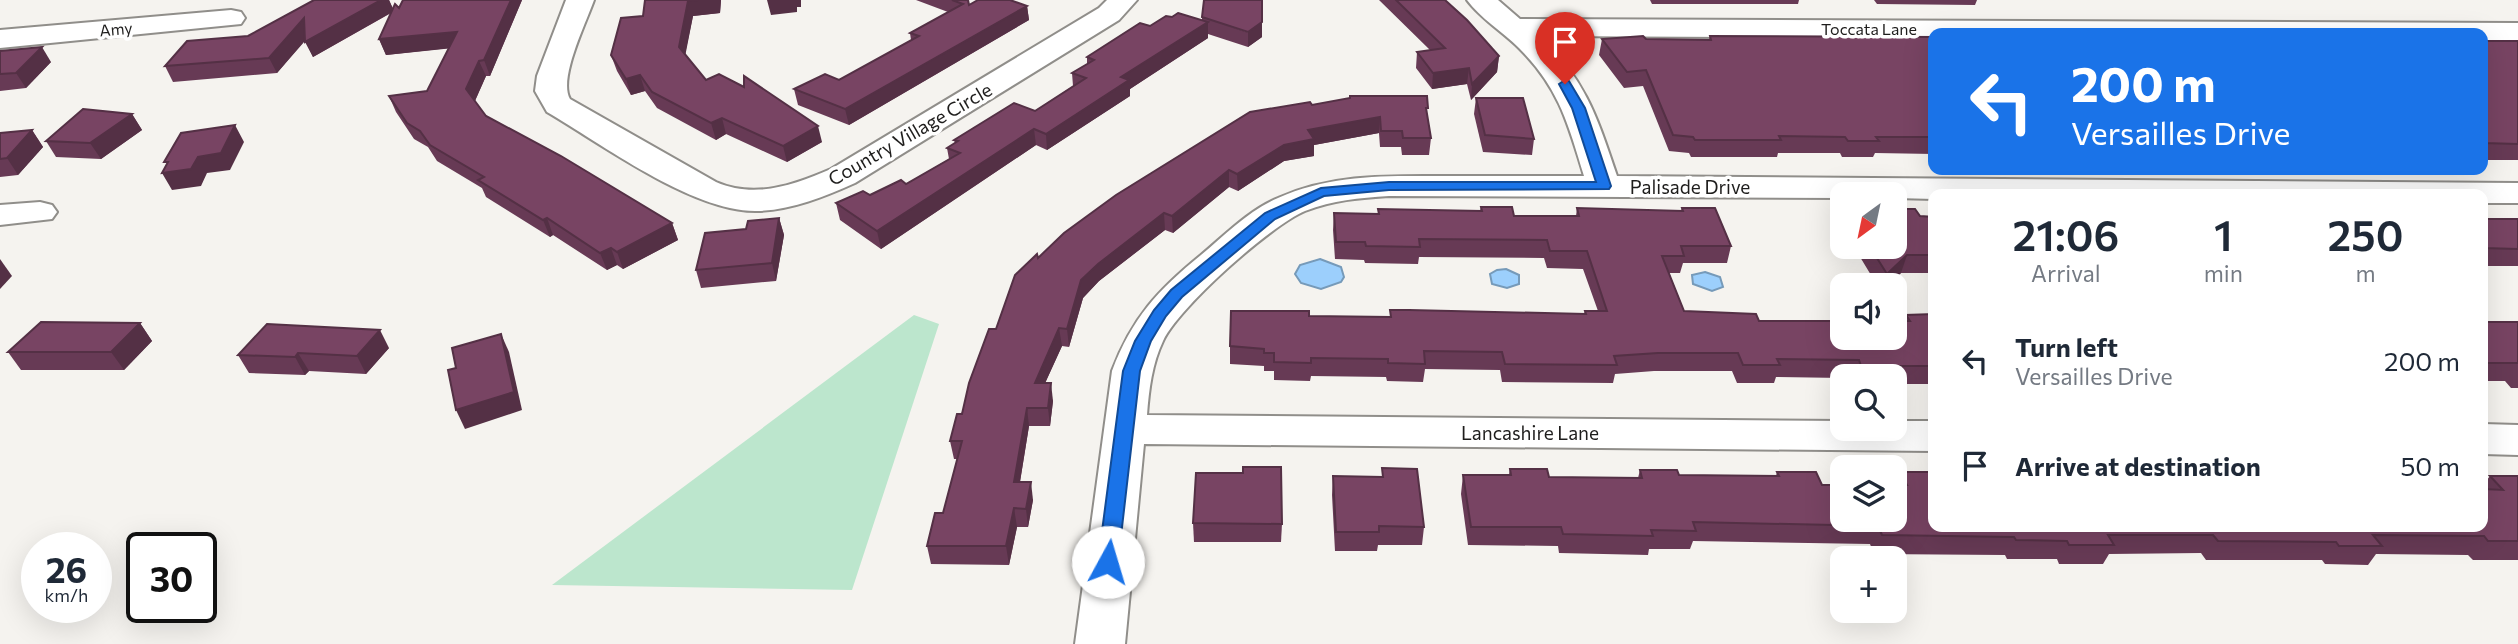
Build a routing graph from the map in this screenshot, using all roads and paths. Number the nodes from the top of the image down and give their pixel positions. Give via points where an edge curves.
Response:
1 (580, 0) edge
2 (1124, 0) edge
3 (1481, 0) edge
4 (231, 18) dead end
5 (1513, 27) junction
6 (1928, 29) edge
7 (2488, 32) edge
8 (2518, 32) edge
9 (0, 39) edge
10 (1604, 186) junction
11 (1996, 189) edge
12 (2488, 193) edge
13 (2518, 193) edge
14 (40, 212) dead end
15 (0, 215) edge
16 (1126, 429) junction
17 (1928, 436) edge
18 (2488, 439) edge
19 (2518, 439) edge
20 (1100, 644) edge

1 - 2 street, Country Village Circle via 552,76 550,91 558,105 700,187 728,198 752,200 788,197 843,176 1109,14
3 - 5 street
4 - 9 street, Amy
5 - 6 street, Toccata Lane
5 - 10 street via 1558,72 1579,108
7 - 8 street, Toccata Lane
10 - 11 street, Palisade Drive
10 - 16 street, Palisade Drive via 1354,188 1321,192 1290,205 1270,216 1177,294 1160,314 1132,371
12 - 13 street, Palisade Drive
14 - 15 street
16 - 17 street, Lancashire Lane
16 - 20 street, Palisade Drive
18 - 19 street

